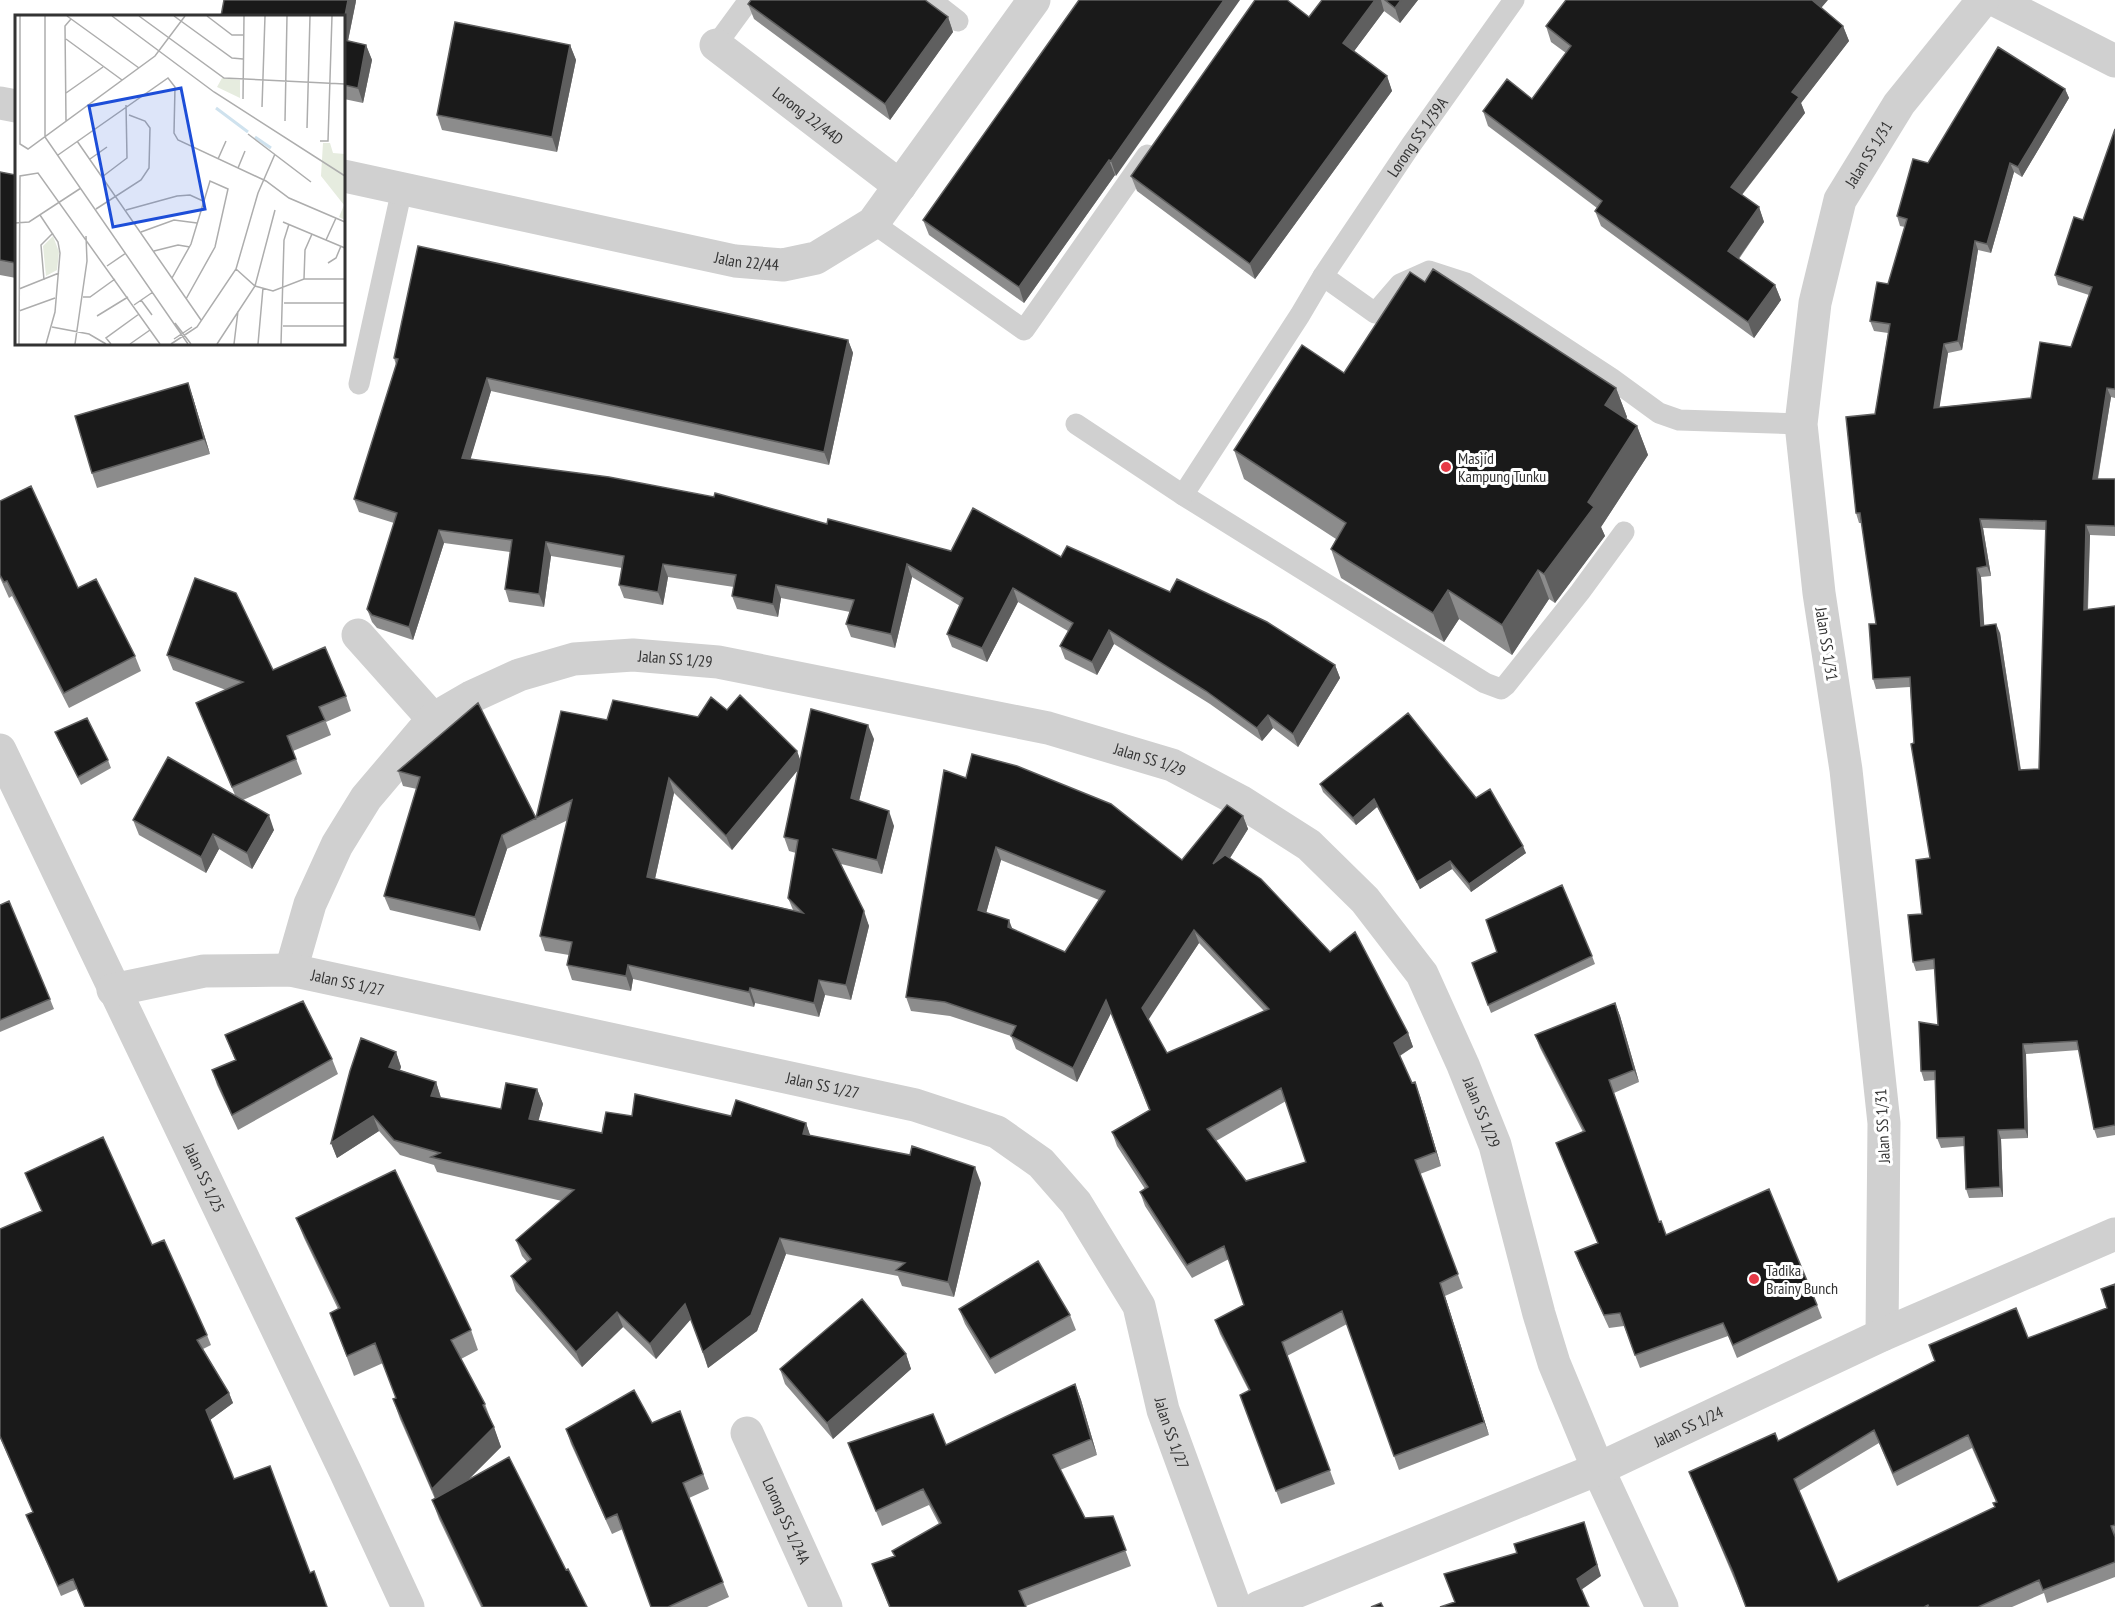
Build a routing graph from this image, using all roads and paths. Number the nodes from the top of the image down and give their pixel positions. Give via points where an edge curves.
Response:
1 (749, 0) edge
2 (931, 0) edge
3 (1034, 0) edge
4 (1514, 0) edge
5 (1983, 0) edge
6 (1995, 0) edge
7 (958, 21) dead end
8 (716, 45) joint
9 (2115, 61) edge
10 (0, 103) edge
11 (15, 106) edge
12 (1161, 136) edge
13 (345, 176) edge
14 (900, 186) junction
15 (402, 189) junction
16 (873, 223) junction
17 (1323, 276) junction
18 (359, 384) dead end
19 (1076, 424) dead end
20 (1801, 424) junction
21 (1183, 495) junction
22 (1624, 532) dead end
23 (358, 635) dead end
24 (433, 719) junction
25 (0, 750) edge
26 (291, 970) junction
27 (113, 990) junction
28 (2115, 1233) edge
29 (1882, 1335) junction
30 (747, 1433) dead end
31 (1598, 1469) junction
32 (408, 1607) edge
33 (826, 1607) edge
34 (1235, 1607) edge
35 (1259, 1607) edge
36 (1662, 1607) edge

1 - 8 lane
2 - 7 lane
3 - 14 street, Jalan 22/44
4 - 17 lane, Lorong SS 1/39A
5 - 20 street, Jalan SS 1/31 via 1899,104 1840,200 1815,303
6 - 9 street
8 - 14 street, Lorong 22/44D
10 - 11 street
12 - 16 lane via 1024,330
13 - 15 street, Jalan 22/44
14 - 16 street, Jalan 22/44
15 - 16 street, Jalan 22/44 via 735,261 783,266 816,258
15 - 18 lane
17 - 20 lane via 1375,313 1400,284 1429,271 1466,284 1659,413 1679,420
17 - 21 lane, Lorong SS 1/39A
19 - 21 lane
20 - 29 street, Jalan SS 1/31 via 1819,593 1846,770 1884,1123
21 - 22 lane via 1497,689 1506,686
23 - 24 street
24 - 26 street, Jalan SS 1/29 via 366,798 337,845 310,904
24 - 31 street, Jalan SS 1/29 via 471,696 519,675 574,659 633,655 718,662 1048,728 1172,765 1240,801 1309,845 1365,900 1422,974 1495,1145 1554,1363
25 - 27 street, Jalan SS 1/25
26 - 27 street, Jalan SS 1/27 via 204,971
26 - 34 street, Jalan SS 1/27 via 915,1105 998,1132 1041,1163 1076,1203 1139,1306 1163,1410
27 - 32 street, Jalan SS 1/25
28 - 29 street, Jalan SS 1/24
29 - 31 street, Jalan SS 1/24
30 - 33 street, Lorong SS 1/24A
31 - 35 street, Jalan SS 1/24
31 - 36 street, Jalan SS 1/29

